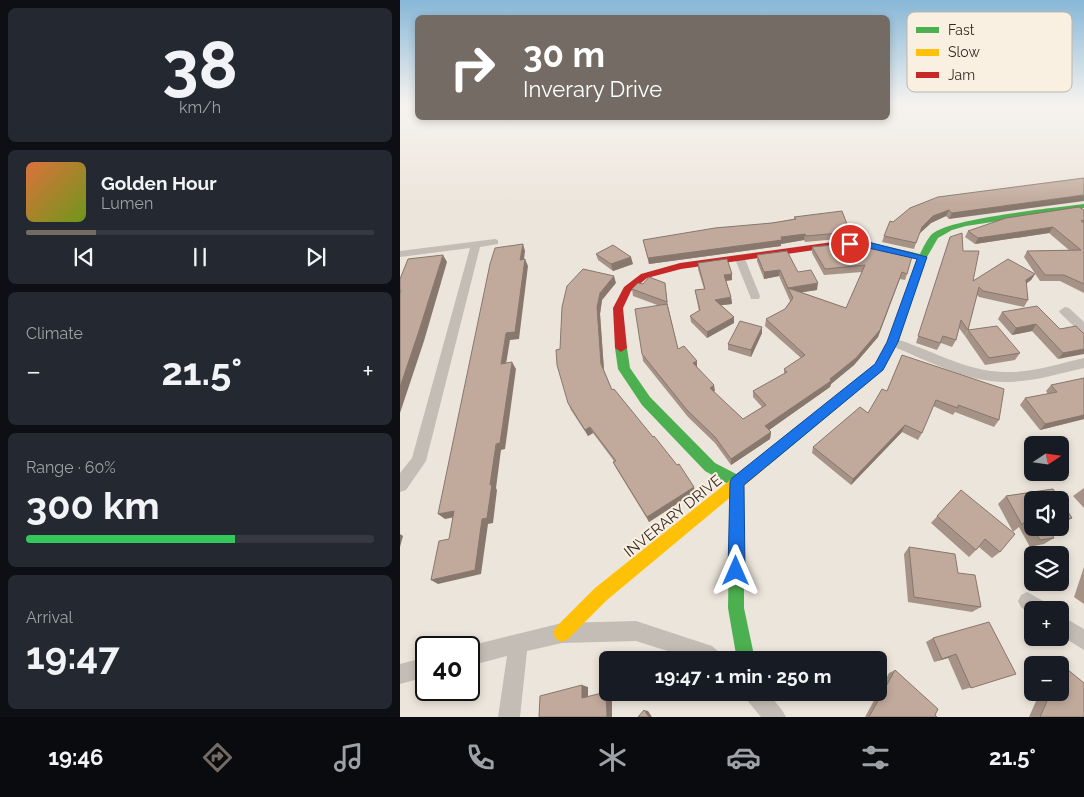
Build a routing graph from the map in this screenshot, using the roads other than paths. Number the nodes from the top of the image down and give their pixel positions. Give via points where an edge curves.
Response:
1 (1081, 209) edge
2 (495, 242) dead end
3 (476, 244) junction
4 (400, 254) edge
5 (922, 257) junction
6 (740, 258) junction
7 (756, 296) dead end
8 (1065, 311) dead end
9 (1084, 329) edge
10 (893, 342) junction
11 (1084, 363) edge
12 (737, 482) junction
13 (400, 485) edge
14 (1069, 630) edge
15 (562, 633) junction
16 (1084, 640) edge
17 (518, 643) junction
18 (699, 651) edge
19 (744, 651) edge
20 (480, 653) edge
21 (415, 670) edge
22 (400, 674) edge
23 (761, 701) edge
24 (509, 717) edge
25 (775, 717) edge

1 - 5 street, INVERARY DRIVE via 949,228 935,236
2 - 3 street
3 - 4 street
3 - 13 street via 419,461
5 - 6 street via 864,244 836,244
5 - 10 street, INVERARY DRIVE
6 - 7 street
6 - 12 street via 680,266 644,276 626,289 618,308 624,370 640,393 710,467
8 - 9 street
10 - 11 street via 967,369 1002,377 1030,375
10 - 12 street, INVERARY DRIVE via 879,367
12 - 15 street, INVERARY DRIVE via 601,594
12 - 19 street via 736,608
14 - 16 street
15 - 17 street
15 - 18 street via 636,631
17 - 20 street
17 - 24 street
21 - 22 street
23 - 25 street

